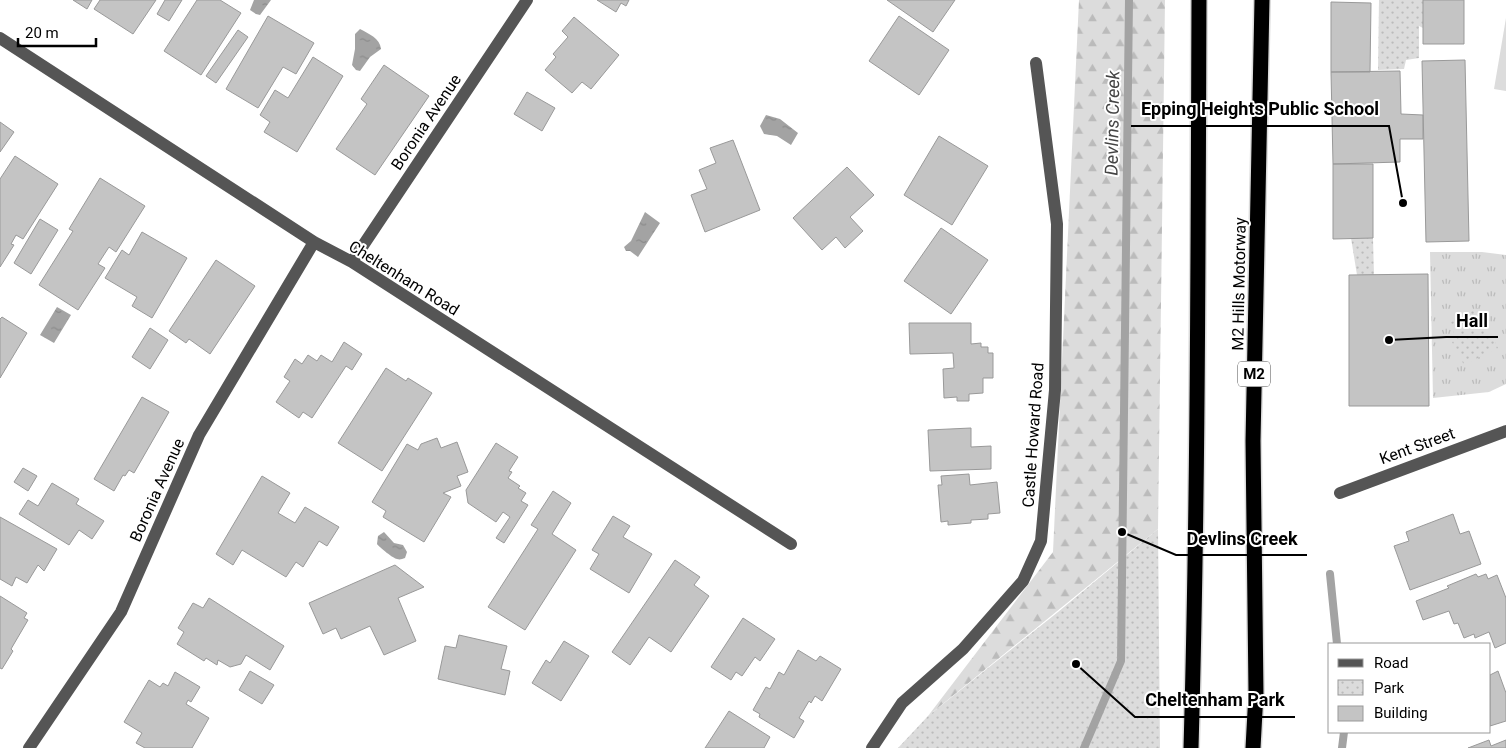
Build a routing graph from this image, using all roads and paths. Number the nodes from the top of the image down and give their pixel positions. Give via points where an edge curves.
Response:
1 (527, 0) edge
2 (1198, 0) edge
3 (1262, 0) edge
4 (0, 38) edge
5 (1036, 63) dead end
6 (314, 242) junction
7 (352, 262) junction
8 (1506, 431) edge
9 (1340, 492) dead end
10 (792, 544) dead end
11 (29, 748) edge
12 (872, 748) edge
13 (1191, 748) edge
14 (1253, 748) edge

1 - 7 street, Boronia Avenue
2 - 13 highway via 1197,396
3 - 14 highway, M2 Hills Motorway / M2 via 1253,441 1256,693
4 - 6 street, Cheltenham Road
5 - 12 street, Castle Howard Road via 1057,224 1055,390 1041,541 1023,581 963,649 902,703
6 - 7 street, Cheltenham Road
6 - 11 street, Boronia Avenue via 199,435 121,612
7 - 10 street, Cheltenham Road
8 - 9 street, Kent Street

